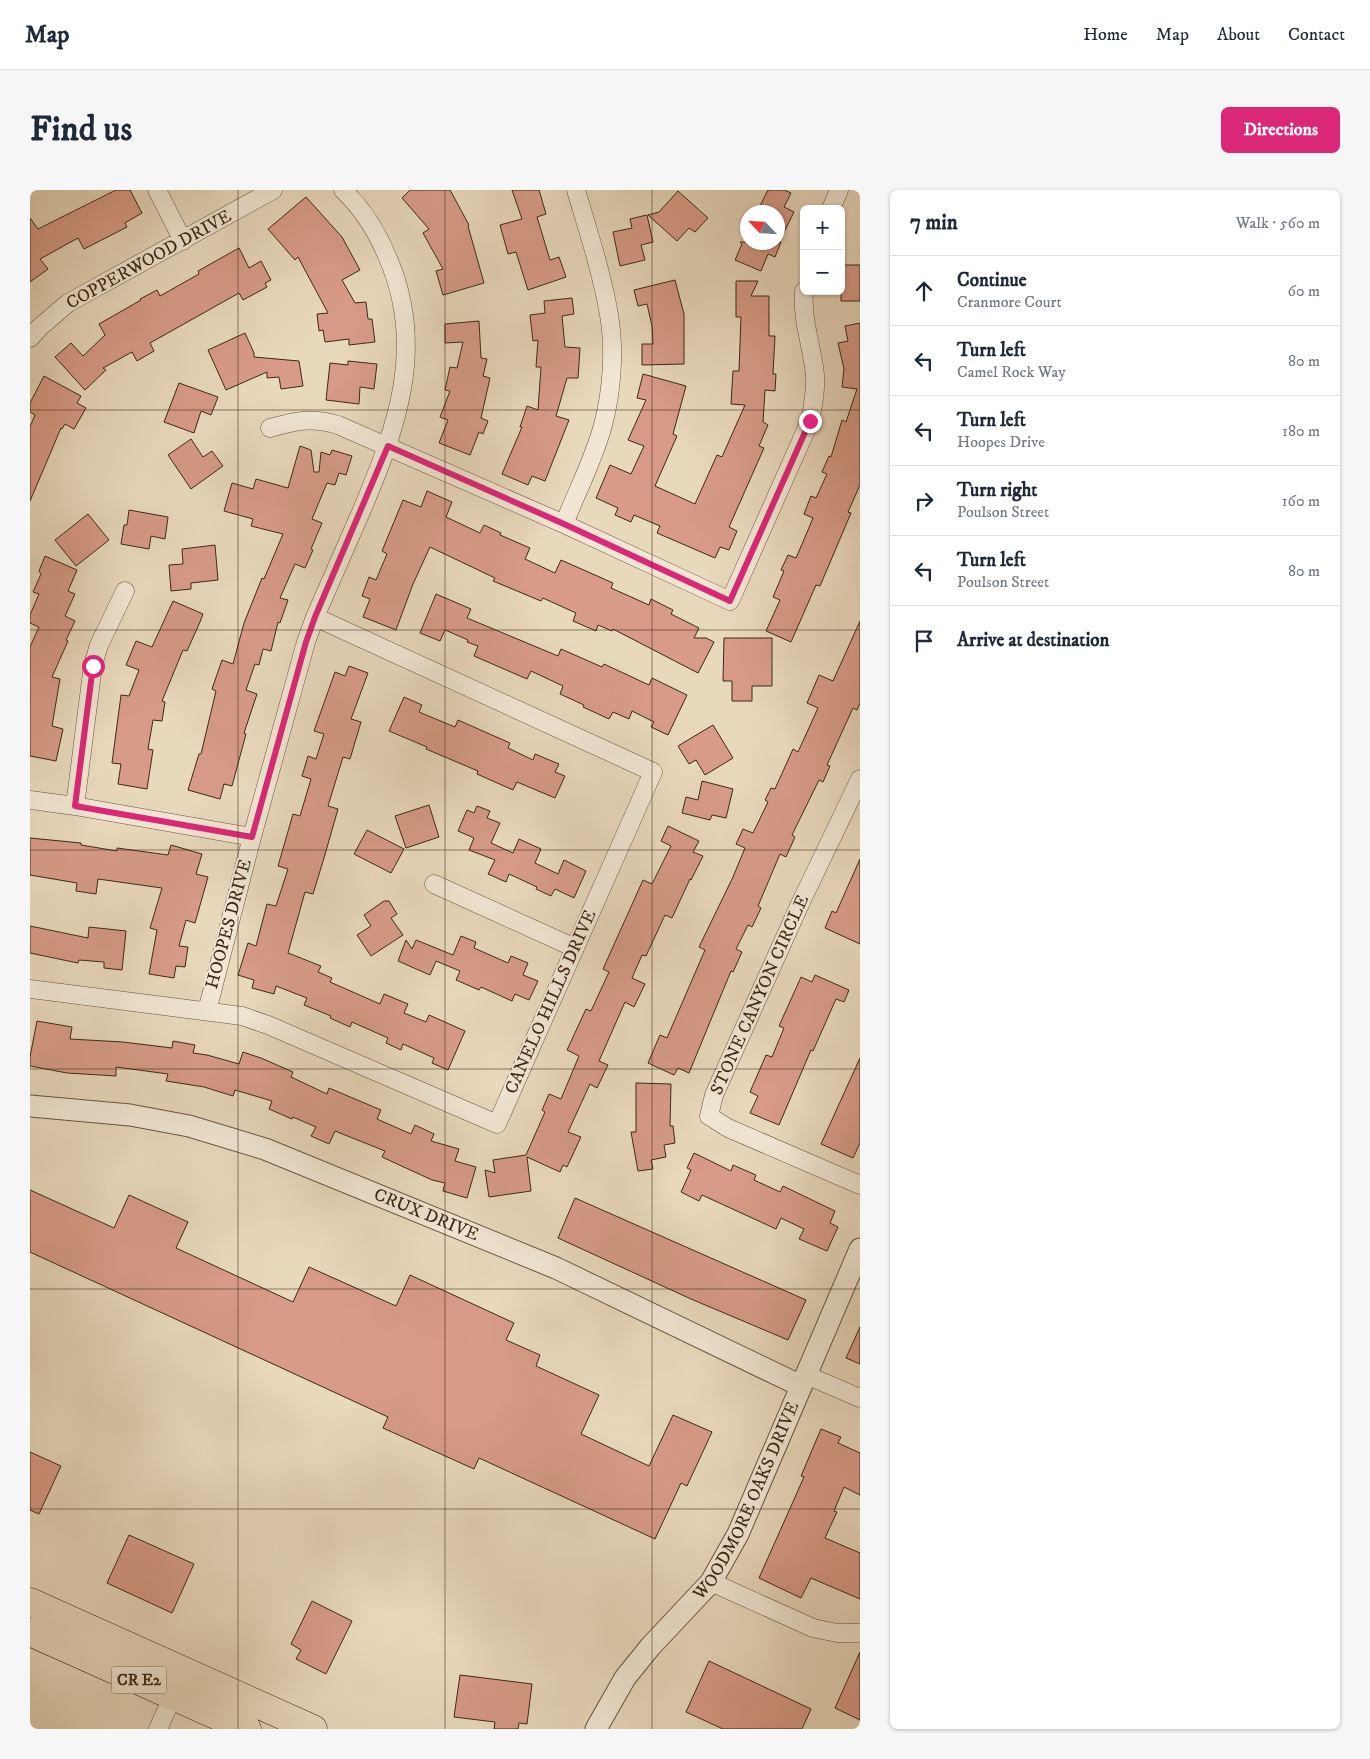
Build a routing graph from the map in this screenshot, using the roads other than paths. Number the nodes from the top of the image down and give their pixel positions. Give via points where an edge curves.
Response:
1 (157, 190) edge
2 (273, 190) edge
3 (343, 190) edge
4 (576, 190) edge
5 (839, 190) edge
6 (833, 205) edge
7 (183, 240) junction
8 (804, 295) edge
9 (30, 338) edge
10 (270, 428) dead end
11 (388, 446) junction
12 (564, 524) junction
13 (125, 591) dead end
14 (315, 617) junction
15 (860, 779) edge
16 (30, 800) edge
17 (75, 806) junction
18 (252, 837) junction
19 (434, 884) dead end
20 (575, 948) junction
21 (30, 989) edge
22 (207, 1011) junction
23 (30, 1106) edge
24 (860, 1185) edge
25 (860, 1249) edge
26 (804, 1380) junction
27 (860, 1398) edge
28 (711, 1582) junction
29 (30, 1602) edge
30 (30, 1632) edge
31 (860, 1633) edge
32 (173, 1696) junction
33 (158, 1729) edge
34 (247, 1729) edge
35 (313, 1729) edge
36 (596, 1729) edge

1 - 7 street
2 - 7 street, COPPERWOOD DRIVE
3 - 11 street, HOOPES DRIVE via 382,245 392,268 404,315 404,380
4 - 12 street via 604,287 612,344 603,425
5 - 6 street
7 - 9 street, COPPERWOOD DRIVE via 68,303
8 - 12 street via 805,327 815,375 810,421 730,601
10 - 11 street via 309,419 338,425
11 - 12 street
11 - 14 street, HOOPES DRIVE
13 - 17 street via 99,645 93,666
14 - 18 street, HOOPES DRIVE
14 - 20 street, CANELO HILLS DRIVE via 653,772
15 - 24 street, STONE CANYON CIRCLE via 714,1095 709,1116 728,1128
16 - 17 street
17 - 18 street
18 - 22 street, HOOPES DRIVE
19 - 20 street
20 - 22 street, CANELO HILLS DRIVE via 497,1124 268,1025 242,1016
21 - 22 street, CANELO HILLS DRIVE
23 - 26 street, CRUX DRIVE via 130,1115 189,1126 265,1149 556,1268
25 - 26 street, WOODMORE OAKS DRIVE
26 - 27 street
26 - 28 street, WOODMORE OAKS DRIVE via 738,1534
28 - 31 street via 813,1628
28 - 36 street, WOODMORE OAKS DRIVE via 625,1678
29 - 35 main road, CR E2
30 - 32 main road, CR E2
32 - 33 street
32 - 34 main road, CR E2

